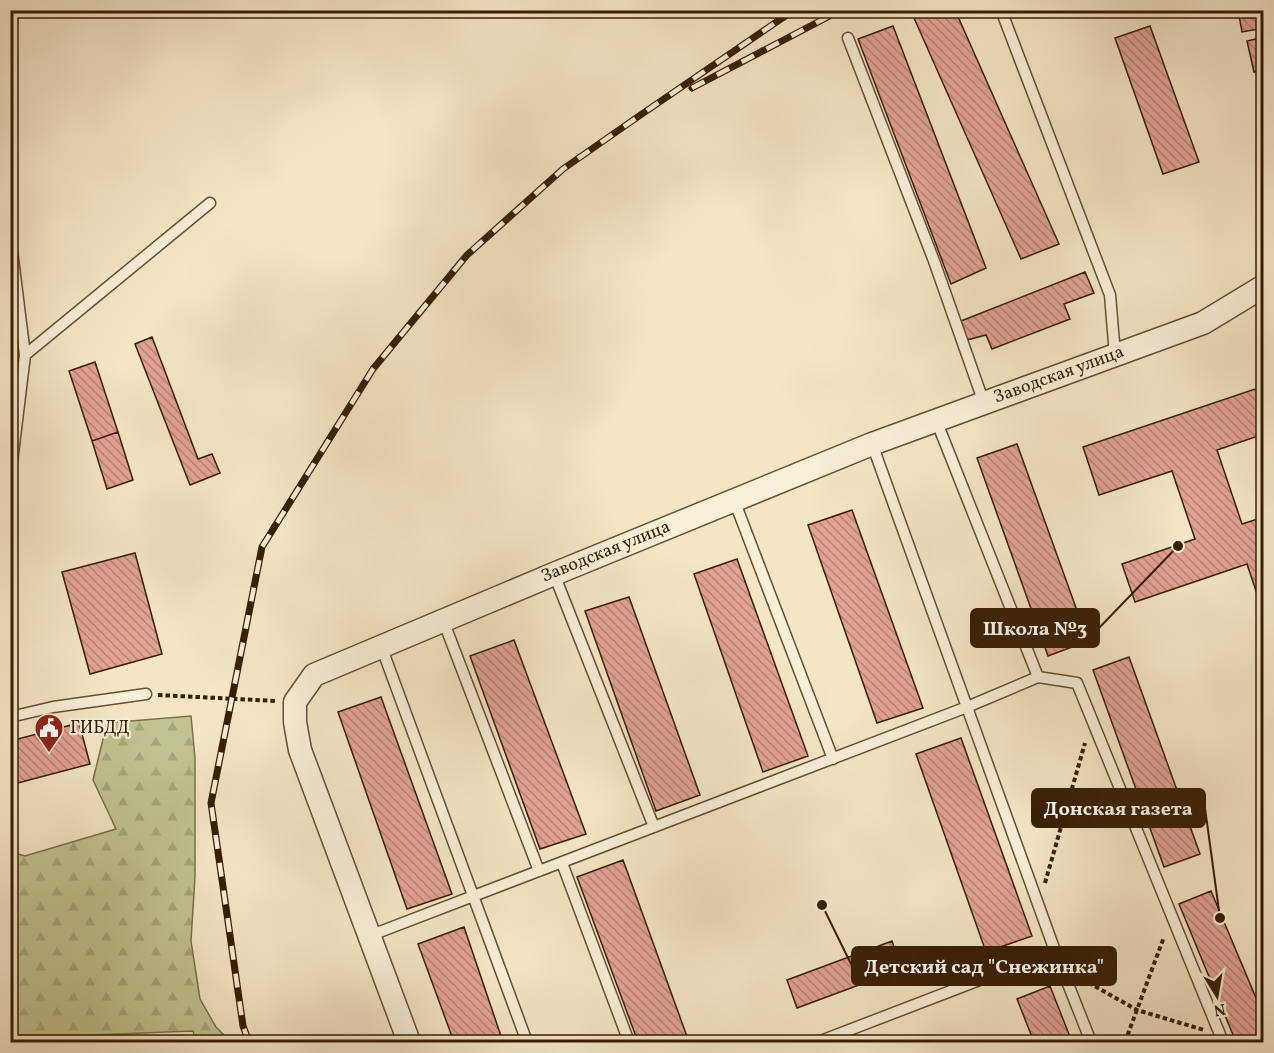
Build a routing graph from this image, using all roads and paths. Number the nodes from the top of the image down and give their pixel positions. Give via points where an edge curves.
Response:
1 (1001, 10) edge
2 (848, 38) dead end
3 (210, 203) dead end
4 (10, 235) edge
5 (1263, 286) edge
6 (1114, 355) junction
7 (25, 356) junction
8 (984, 403) junction
9 (936, 420) junction
10 (872, 444) junction
11 (10, 478) edge
12 (734, 500) junction
13 (554, 574) junction
14 (443, 620) junction
15 (381, 646) junction
16 (1038, 677) junction
17 (146, 694) joint
18 (10, 702) edge
19 (295, 702) junction
20 (967, 707) junction
21 (12, 716) edge
22 (1092, 719) junction
23 (833, 759) junction
24 (654, 827) junction
25 (562, 863) junction
26 (539, 871) junction
27 (473, 897) junction
28 (1039, 906) junction
29 (1172, 917) junction
30 (369, 936) junction
31 (1055, 951) junction
32 (1062, 968) junction
33 (1137, 1010) junction
34 (1221, 1038) edge
35 (409, 1042) edge
36 (526, 1042) edge
37 (629, 1042) edge
38 (818, 1042) edge
39 (1091, 1042) edge
40 (1125, 1042) edge

1 - 6 lane via 1110,295
2 - 8 lane
3 - 7 lane
4 - 7 lane
5 - 6 street, Заводская улица via 1203,323
6 - 8 street, Заводская улица
7 - 11 lane
8 - 9 street, Заводская улица
9 - 10 street, Заводская улица
9 - 16 lane
10 - 12 street, Заводская улица
10 - 20 lane
12 - 13 street, Заводская улица
12 - 23 lane
13 - 14 street, Заводская улица
13 - 24 lane
14 - 15 street, Заводская улица
14 - 26 lane
15 - 19 street, Заводская улица via 314,675
15 - 27 lane
16 - 20 lane
16 - 22 lane via 1077,683
17 - 19 path
17 - 21 lane
18 - 21 lane
19 - 30 street via 300,750
20 - 23 lane
20 - 28 lane
22 - 28 path
22 - 29 lane
23 - 24 lane
24 - 25 lane
25 - 26 lane
25 - 37 lane
26 - 27 lane
27 - 30 lane
27 - 36 lane
28 - 31 lane
29 - 33 path
29 - 34 lane
30 - 35 street
31 - 32 lane
31 - 38 lane
32 - 33 path
32 - 39 lane
33 - 34 path
33 - 40 path

